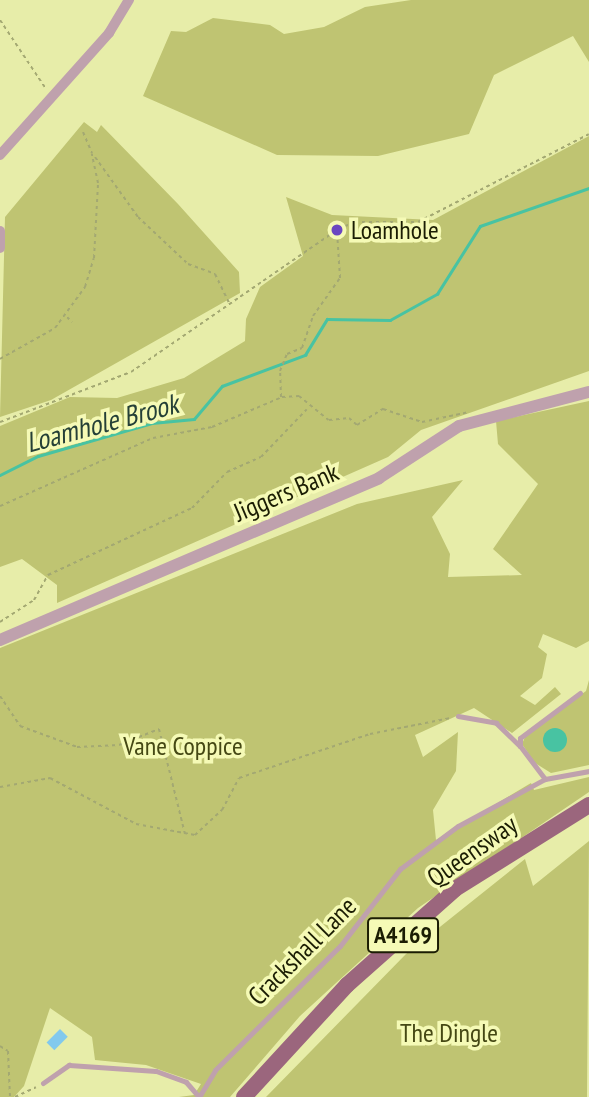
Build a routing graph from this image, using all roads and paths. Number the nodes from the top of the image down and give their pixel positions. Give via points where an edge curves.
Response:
1 (129, 0) edge
2 (0, 20) edge
3 (52, 99) junction
4 (83, 132) dead end
5 (589, 134) edge
6 (92, 154) junction
7 (0, 155) edge
8 (337, 230) junction
9 (0, 231) edge
10 (0, 248) edge
11 (229, 304) junction
12 (66, 317) junction
13 (72, 322) dead end
14 (0, 359) edge
15 (589, 392) edge
16 (282, 397) junction
17 (308, 409) junction
18 (475, 421) junction
19 (0, 422) edge
20 (0, 506) edge
21 (0, 622) edge
22 (0, 640) edge
23 (580, 693) dead end
24 (0, 696) edge
25 (458, 716) joint
26 (520, 746) junction
27 (589, 771) edge
28 (545, 779) junction
29 (0, 787) edge
30 (589, 805) edge
31 (185, 835) junction
32 (0, 1046) edge
33 (43, 1083) dead end
34 (30, 1086) dead end
35 (10, 1097) edge
36 (15, 1097) edge
37 (200, 1097) edge
38 (244, 1097) edge

1 - 3 street
2 - 3 path
3 - 7 street
4 - 6 path
5 - 8 path via 418,222 355,222
6 - 11 path via 138,217 188,264 215,274
6 - 12 path via 99,183 94,258
8 - 11 path
8 - 16 path via 340,278 313,316 302,348 287,354 280,371
9 - 10 street
11 - 19 path via 131,372
12 - 13 path
12 - 14 path
15 - 18 street, Jiggers Bank
16 - 17 path via 299,396
16 - 20 path via 212,426 153,438
17 - 18 path via 357,425 383,409 422,422 470,412
17 - 21 path via 253,464 227,472 192,508 48,575 34,600
18 - 22 street, Jiggers Bank via 435,438 379,478
23 - 26 lane via 529,727
24 - 31 path via 20,726 77,747 119,745 159,729
25 - 26 lane via 496,723
25 - 31 path via 370,734 239,778 222,810 195,835
26 - 28 lane
27 - 28 lane, Crackshall Lane
28 - 37 lane, Crackshall Lane via 458,826 400,869 340,946 215,1070
29 - 31 path via 50,778 135,824
30 - 38 main road, Queensway / A4169 via 455,889 347,985
32 - 35 path via 8,1051
33 - 37 lane via 69,1065 156,1071 186,1082
34 - 36 path

